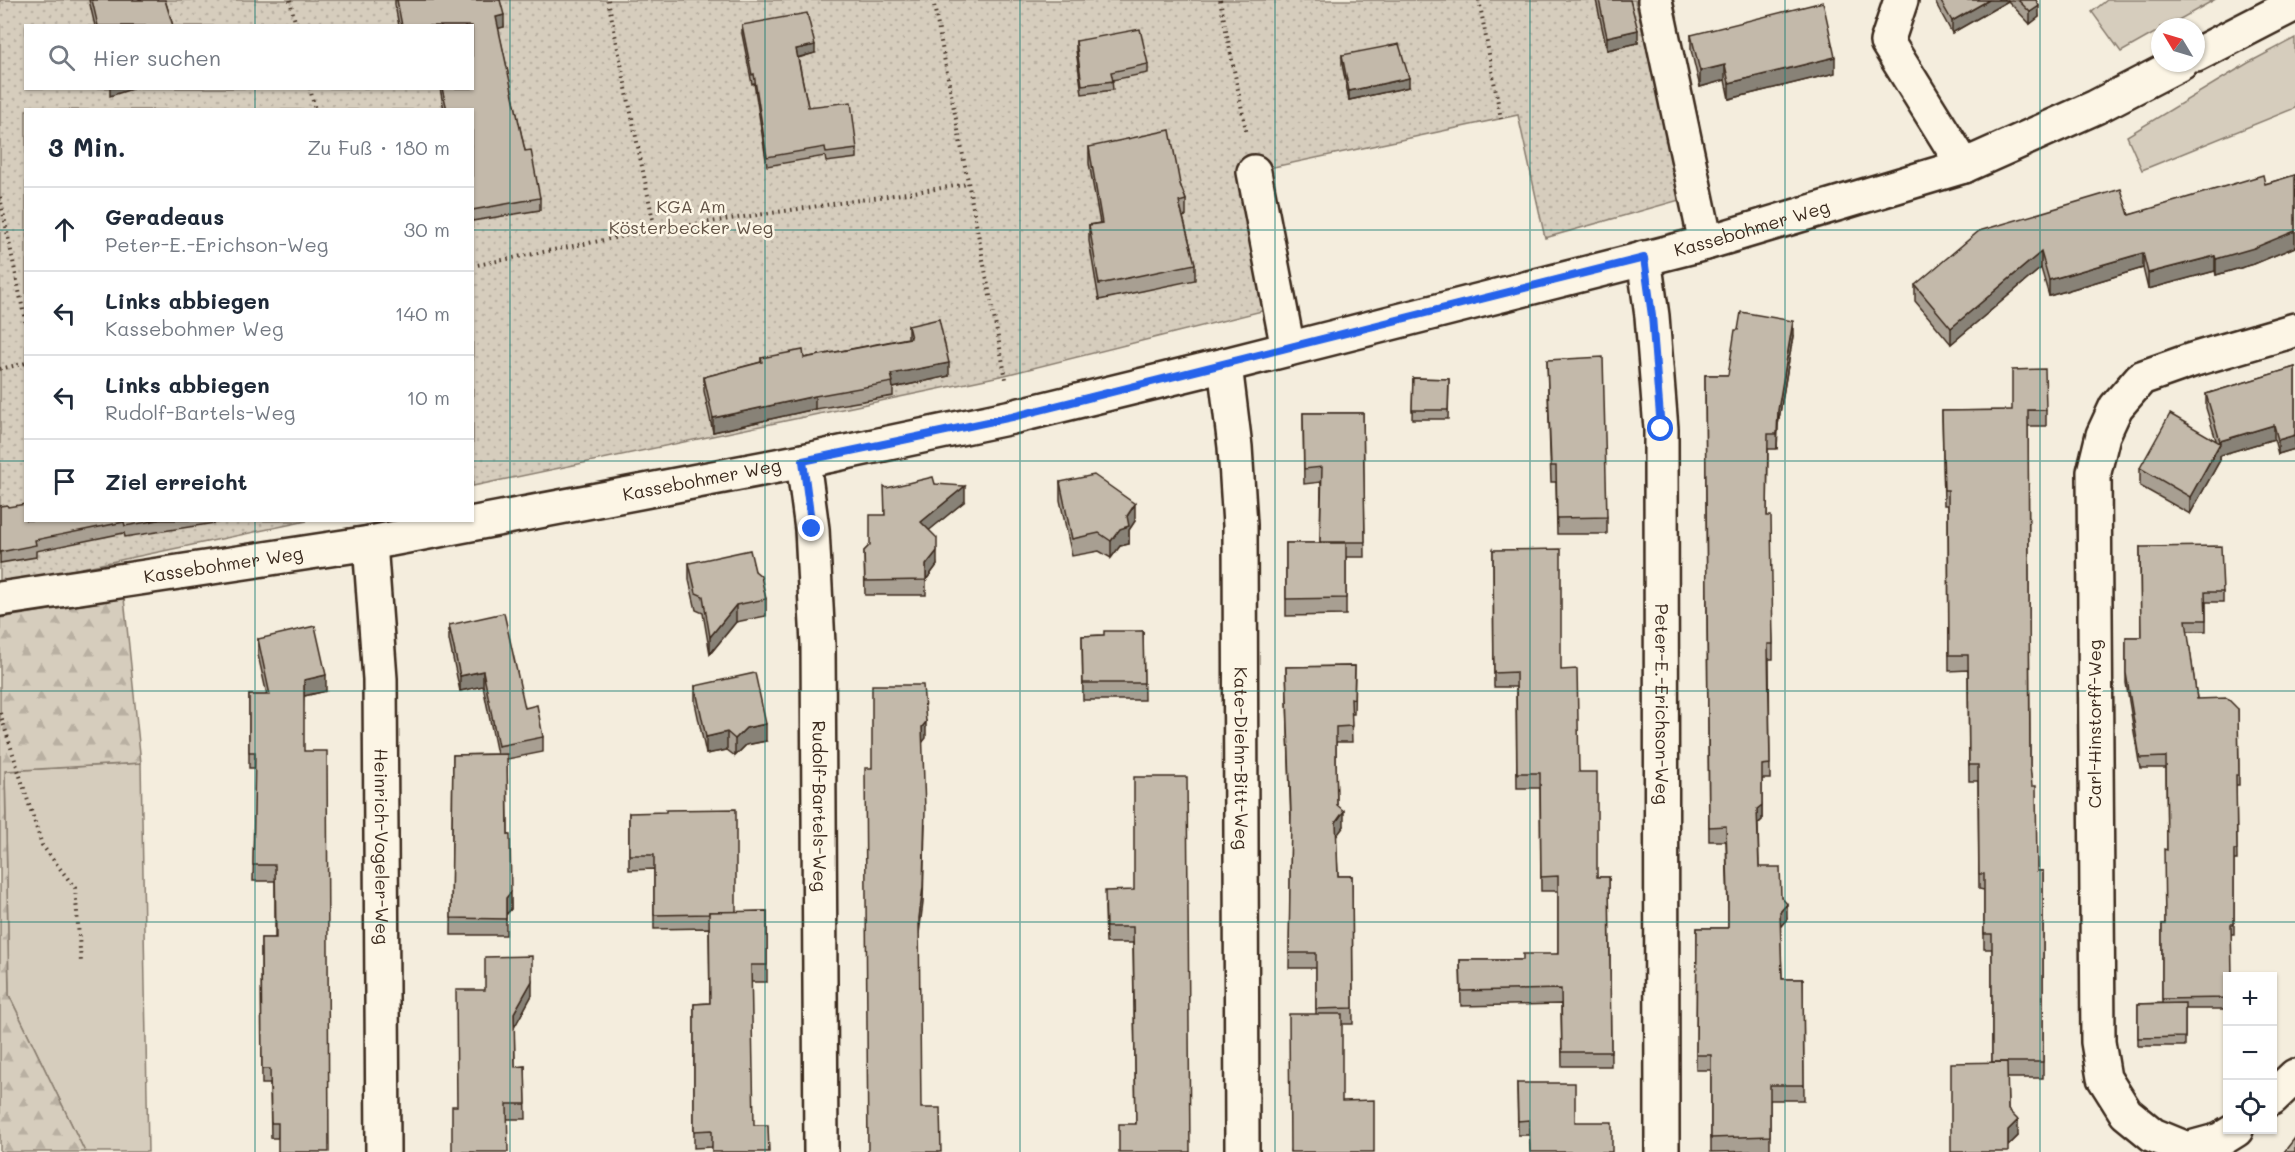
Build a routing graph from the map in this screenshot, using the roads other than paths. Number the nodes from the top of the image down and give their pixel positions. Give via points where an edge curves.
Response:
1 (1901, 0) edge
2 (1655, 1) edge
3 (2295, 4) edge
4 (2205, 50) edge
5 (2164, 72) edge
6 (1964, 166) junction
7 (1254, 171) road end
8 (1706, 243) junction
9 (1644, 258) junction
10 (2295, 330) edge
11 (1288, 349) junction
12 (1225, 365) junction
13 (803, 461) junction
14 (370, 543) junction
15 (0, 598) edge
16 (2295, 1076) edge
17 (2277, 1093) edge
18 (2230, 1134) edge
19 (383, 1152) edge
20 (821, 1152) edge
21 (1242, 1152) edge
22 (1662, 1152) edge

1 - 6 street via 1887,42
2 - 8 street
3 - 4 street
5 - 6 street, Kassebohmer Weg
6 - 8 street, Kassebohmer Weg
7 - 11 street
8 - 9 street, Kassebohmer Weg
9 - 11 street, Kassebohmer Weg
9 - 22 street, Peter-E.-Erichson-Weg via 1661,429
10 - 18 street, Carl-Hinstorff-Weg via 2142,378 2116,407 2103,435 2094,472 2098,1042 2104,1078 2126,1113 2153,1135 2187,1149
11 - 12 street, Kassebohmer Weg
12 - 13 street, Kassebohmer Weg via 1012,417
12 - 21 street, Kate-Diehn-Bitt-Weg via 1240,525
13 - 14 street, Kassebohmer Weg
13 - 20 street, Rudolf-Bartels-Weg via 812,529 818,644
14 - 15 street, Kassebohmer Weg
14 - 19 street, Heinrich-Vogeler-Weg via 380,679
16 - 17 street

